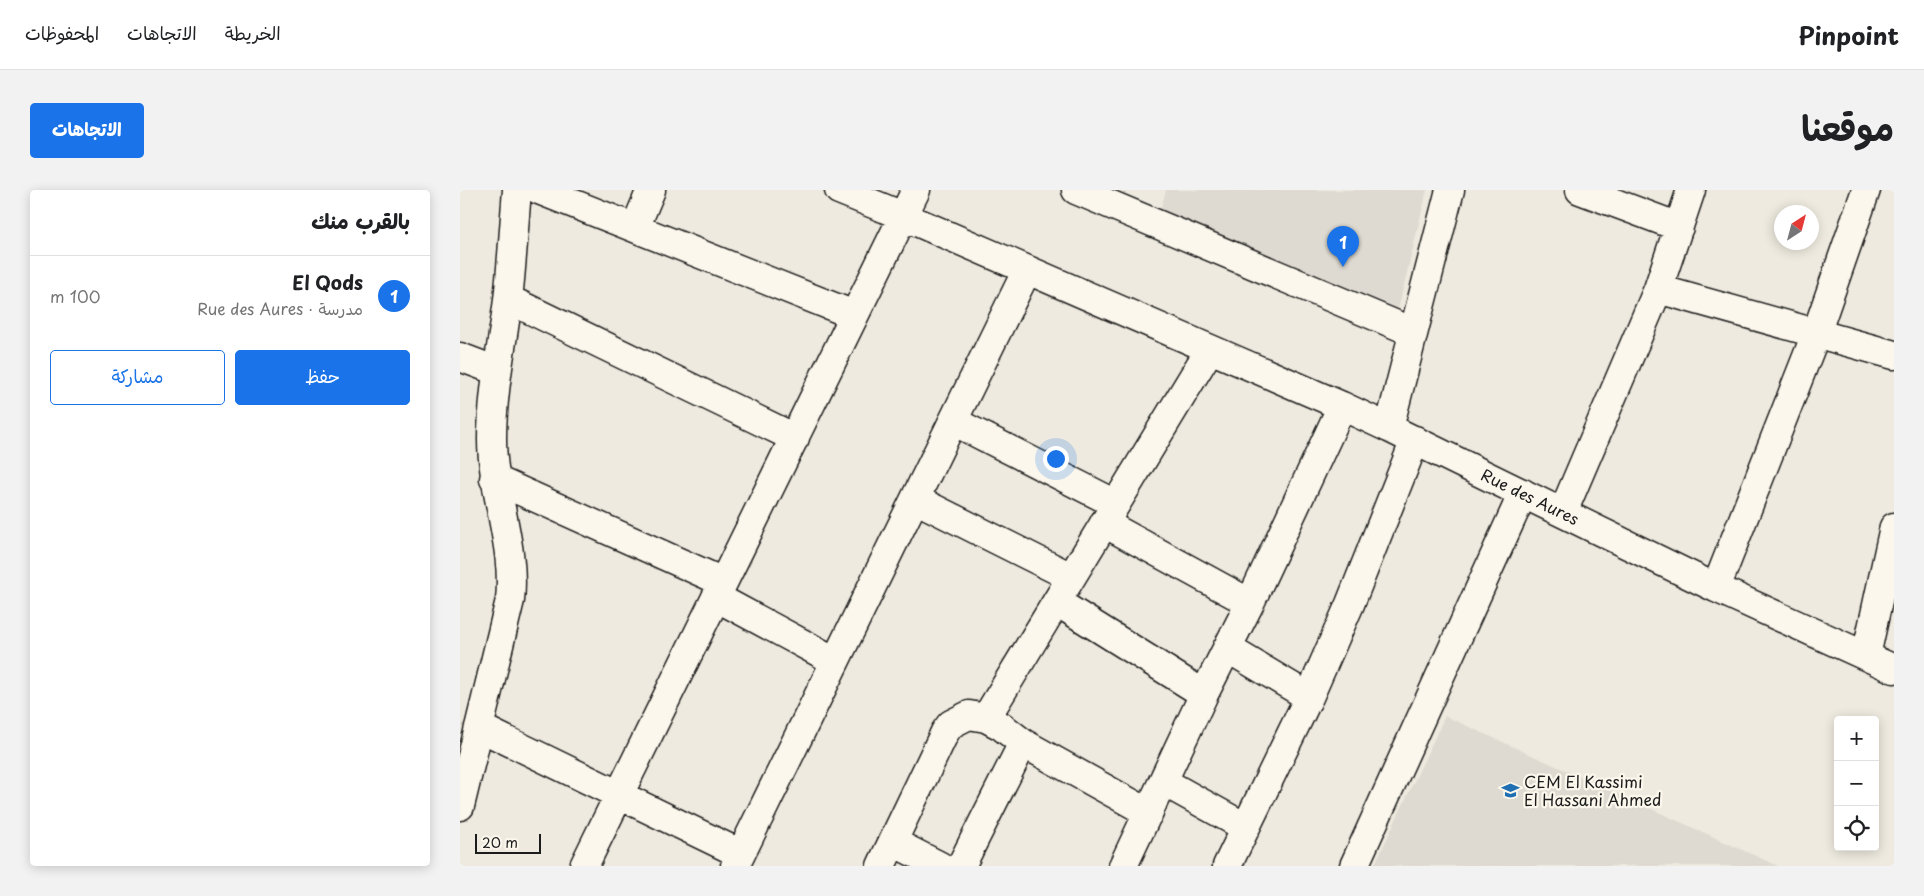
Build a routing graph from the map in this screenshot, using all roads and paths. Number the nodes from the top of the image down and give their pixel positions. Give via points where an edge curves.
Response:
1 (517, 190) edge
2 (539, 190) edge
3 (651, 190) edge
4 (839, 190) edge
5 (916, 190) edge
6 (1076, 190) edge
7 (1450, 190) edge
8 (1580, 190) edge
9 (1690, 190) edge
10 (1866, 190) edge
11 (903, 216) junction
12 (635, 228) junction
13 (1679, 228) junction
14 (1027, 270) junction
15 (1658, 289) junction
16 (508, 299) junction
17 (854, 315) junction
18 (1413, 332) junction
19 (1816, 334) junction
20 (1210, 348) junction
21 (1894, 356) edge
22 (460, 357) edge
23 (498, 371) junction
24 (1342, 406) junction
25 (953, 421) junction
26 (1389, 428) junction
27 (795, 438) junction
28 (1415, 440) junction
29 (494, 479) junction
30 (1522, 493) junction
31 (915, 499) junction
32 (1563, 512) junction
33 (1110, 514) junction
34 (1894, 527) edge
35 (1072, 577) junction
36 (1716, 588) junction
37 (719, 590) junction
38 (1058, 602) junction
39 (1250, 604) junction
40 (1227, 648) junction
41 (1866, 656) junction
42 (835, 661) junction
43 (1894, 669) edge
44 (1204, 694) junction
45 (1309, 697) junction
46 (986, 718) junction
47 (479, 727) junction
48 (1023, 743) junction
49 (1164, 782) junction
50 (619, 794) junction
51 (460, 806) edge
52 (1149, 813) junction
53 (1245, 827) junction
54 (887, 854) edge
55 (738, 860) edge
56 (584, 866) edge
57 (940, 866) edge
58 (961, 866) edge
59 (1123, 866) edge
60 (1227, 866) edge
61 (1354, 866) edge

1 - 16 street
2 - 12 street
3 - 12 street
4 - 11 street, Rue des Aures
5 - 11 street
6 - 18 street
7 - 18 street
8 - 13 street
9 - 13 street
10 - 19 street
11 - 14 street, Rue des Aures
11 - 17 street
12 - 17 street
13 - 15 street
14 - 20 street, Rue des Aures
14 - 25 street
15 - 19 street
15 - 32 street
16 - 23 street
16 - 27 street
17 - 27 street
18 - 26 street
19 - 21 street
19 - 36 street
20 - 24 street, Rue des Aures
20 - 33 street
22 - 23 street
23 - 29 street via 492,439
24 - 26 street, Rue des Aures
24 - 39 street
25 - 31 street
25 - 33 street
26 - 28 street, Rue des Aures
27 - 37 street
28 - 30 street, Rue des Aures
28 - 45 street
29 - 37 street
29 - 47 street via 512,582
30 - 32 street, Rue des Aures
30 - 61 street
31 - 35 street
31 - 42 street
32 - 36 street, Rue des Aures
33 - 35 street
33 - 39 street
34 - 41 street
35 - 38 street
36 - 41 street, Rue des Aures
37 - 42 street
37 - 50 street
38 - 44 street
38 - 46 street
39 - 40 street
40 - 44 street
40 - 45 street
41 - 43 street, Rue des Aures
42 - 55 street
44 - 49 street
45 - 53 street
46 - 48 street
46 - 54 street via 969,715 951,724 945,732
47 - 50 street
47 - 51 street
48 - 52 street
48 - 58 street
49 - 52 street
49 - 53 street
50 - 55 street
50 - 56 street
52 - 59 street
53 - 60 street
54 - 57 street

